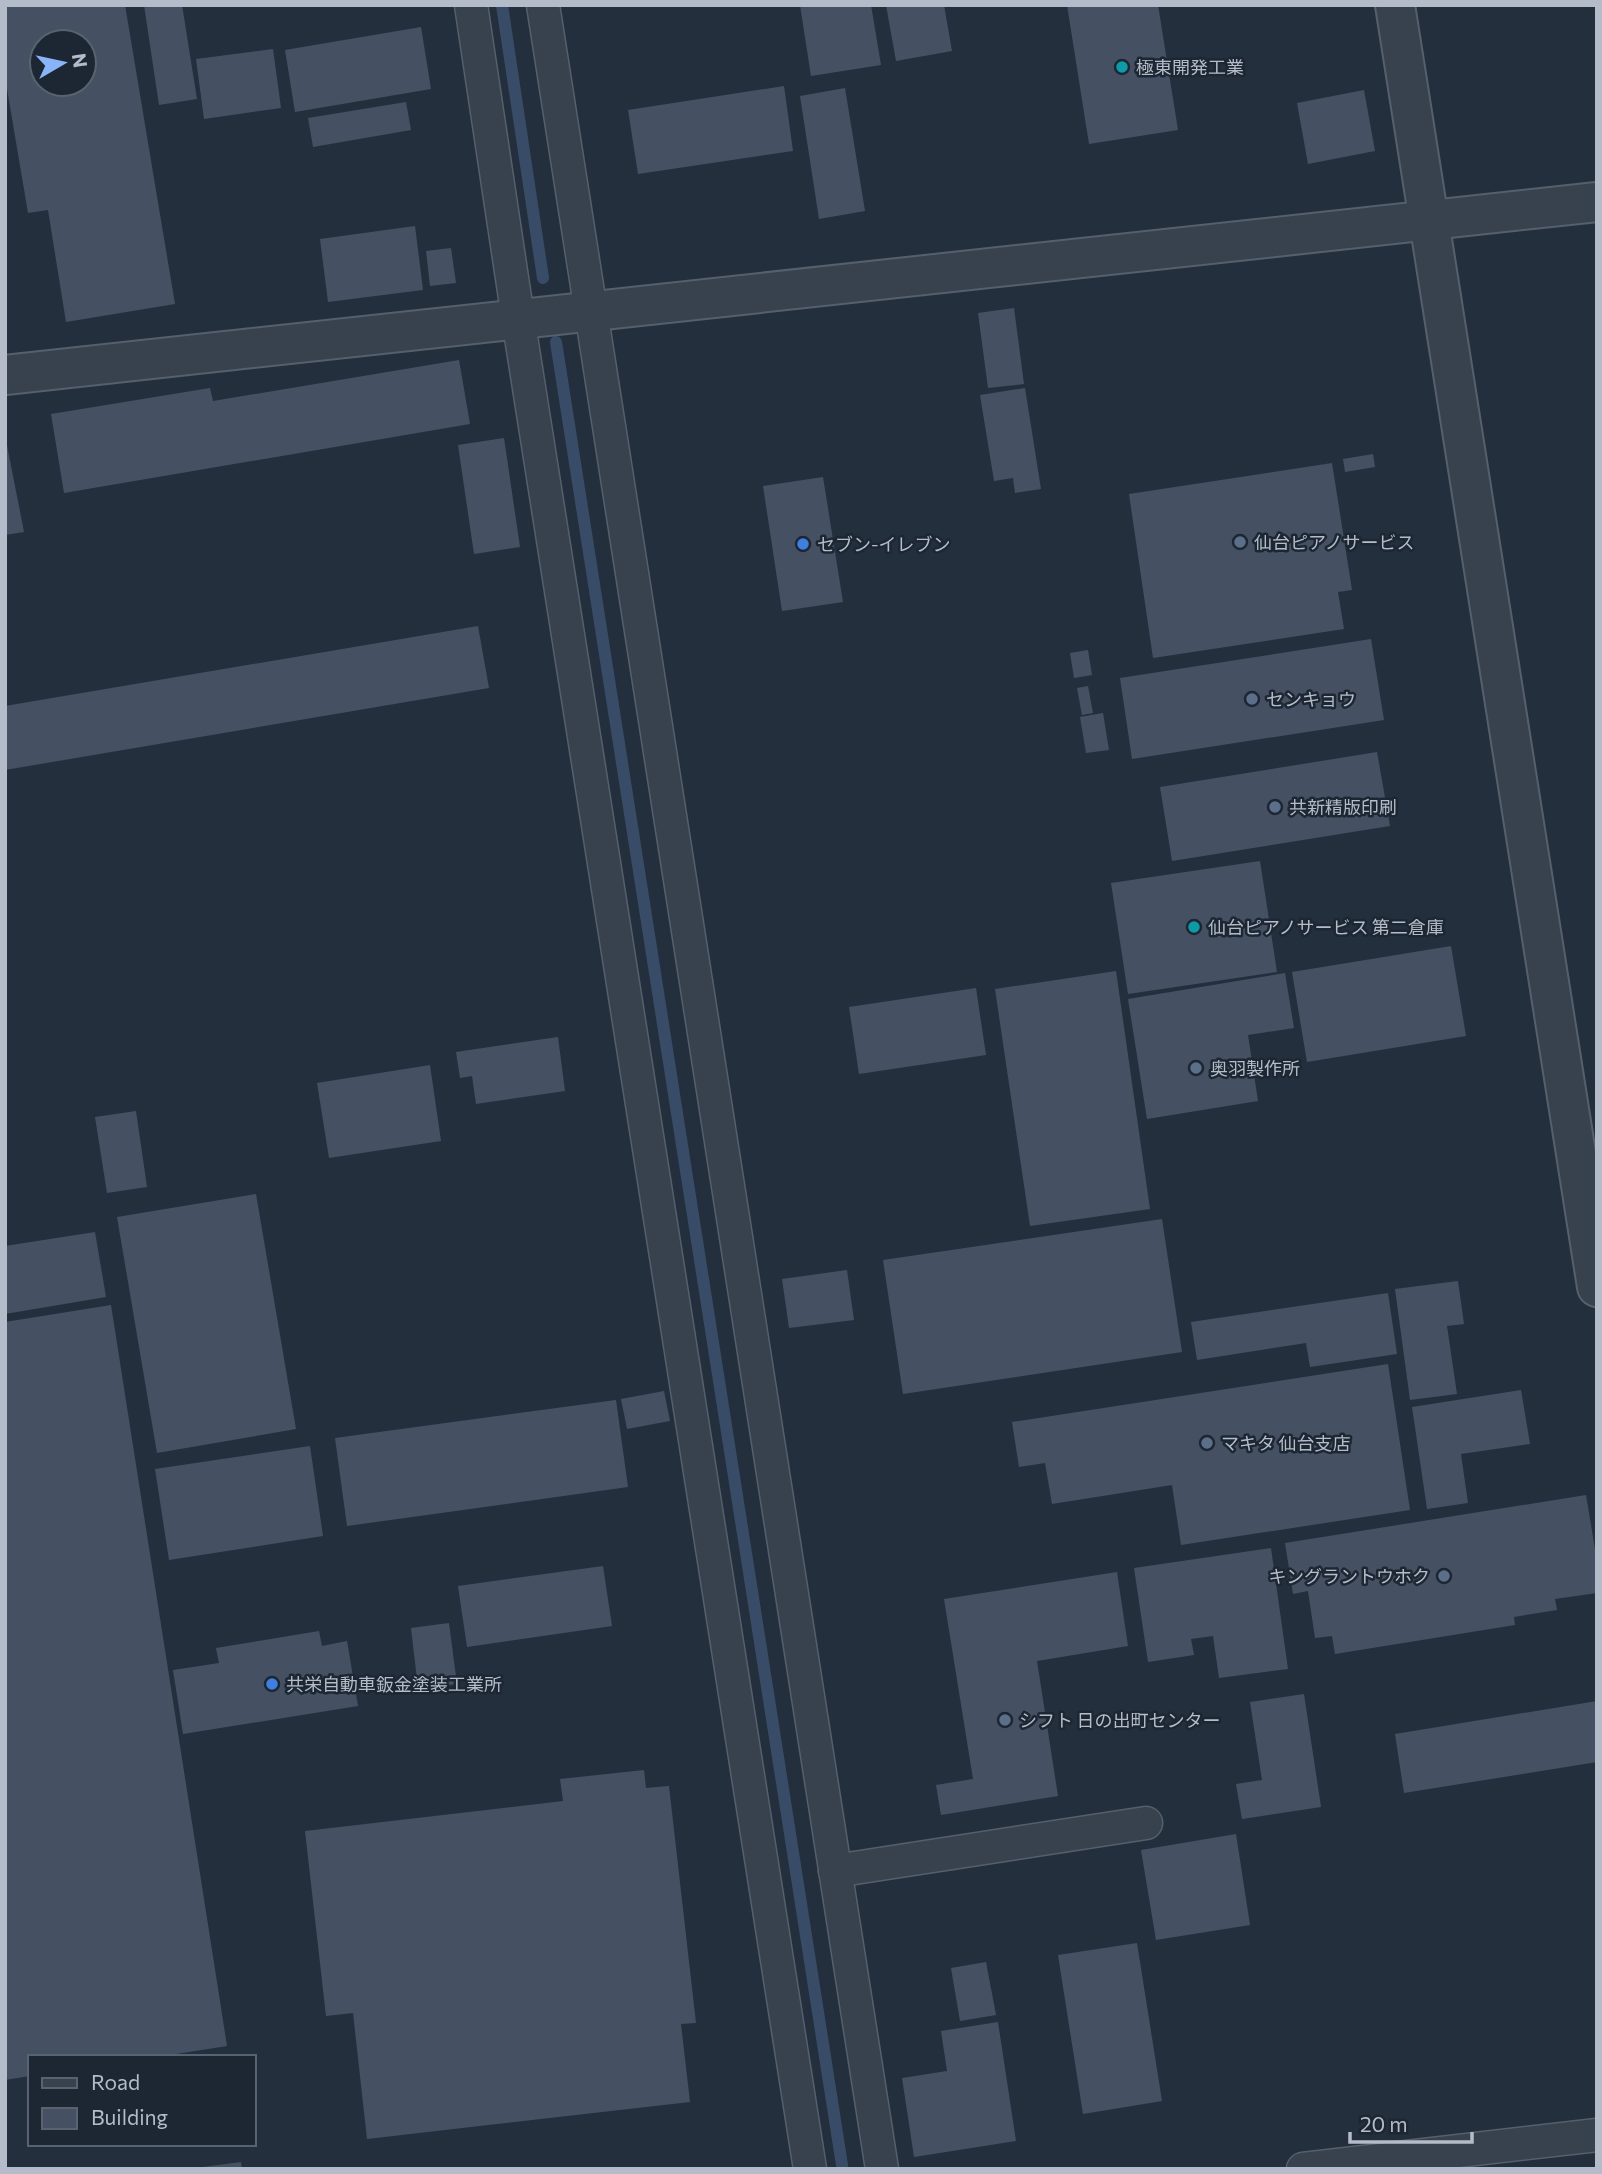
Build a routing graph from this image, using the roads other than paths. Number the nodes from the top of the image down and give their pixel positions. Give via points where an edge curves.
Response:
1 (471, 5) edge
2 (543, 5) edge
3 (1395, 5) edge
4 (1597, 202) edge
5 (1429, 221) junction
6 (591, 310) junction
7 (518, 318) junction
8 (5, 375) edge
9 (1597, 1287) edge
10 (1146, 1823) dead end
11 (835, 1871) junction
12 (1597, 2135) edge
13 (810, 2169) edge
14 (882, 2169) edge
15 (1303, 2169) edge

1 - 7 street
2 - 6 street
3 - 5 street
4 - 5 street
5 - 6 street
5 - 9 street
6 - 7 street
6 - 11 street
7 - 8 street
7 - 13 street
10 - 11 street
11 - 14 street
12 - 15 street

